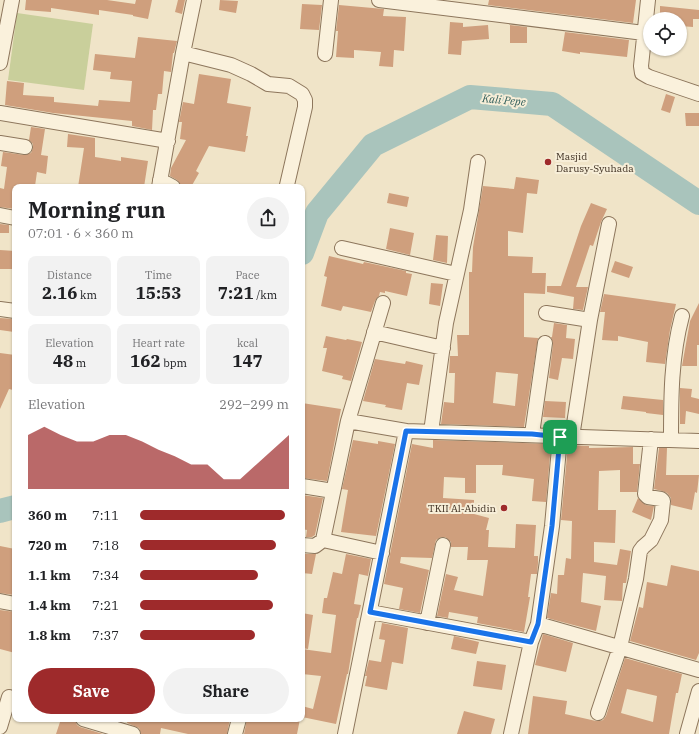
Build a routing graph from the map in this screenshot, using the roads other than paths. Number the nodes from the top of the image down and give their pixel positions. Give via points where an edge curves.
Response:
1 (12, 0) edge
2 (194, 0) edge
3 (332, 0) edge
4 (378, 0) edge
5 (648, 0) edge
6 (455, 5) edge
7 (647, 12) edge
8 (643, 33) edge
9 (643, 44) edge
10 (183, 53) junction
11 (325, 54) dead end
12 (0, 63) edge
13 (699, 94) edge
14 (0, 113) edge
15 (168, 141) junction
16 (0, 143) edge
17 (25, 148) dead end
18 (478, 162) dead end
19 (160, 183) edge
20 (287, 184) edge
21 (0, 215) edge
22 (12, 217) edge
23 (609, 224) dead end
24 (342, 248) dead end
25 (456, 274) junction
26 (383, 302) dead end
27 (0, 309) edge
28 (12, 311) edge
29 (546, 313) dead end
30 (682, 316) dead end
31 (590, 320) junction
32 (374, 332) junction
33 (545, 343) dead end
34 (443, 348) junction
35 (348, 421) junction
36 (406, 431) junction
37 (431, 432) junction
38 (532, 434) junction
39 (566, 437) junction
40 (651, 439) junction
41 (671, 440) junction
42 (699, 441) edge
43 (305, 486) edge
44 (333, 491) junction
45 (323, 540) junction
46 (305, 545) edge
47 (443, 545) dead end
48 (382, 553) junction
49 (0, 601) edge
50 (12, 603) edge
51 (370, 612) junction
52 (427, 623) junction
53 (538, 624) junction
54 (531, 642) junction
55 (620, 647) junction
56 (699, 670) edge
57 (699, 691) edge
58 (8, 696) edge
59 (598, 713) dead end
60 (238, 722) edge
61 (110, 723) edge
62 (0, 727) edge
63 (133, 734) edge
64 (235, 734) edge
65 (345, 734) edge
66 (510, 734) edge
67 (687, 734) edge

1 - 12 street
2 - 10 street
3 - 11 street
4 - 6 street
5 - 7 street
6 - 8 street
9 - 13 street via 642,73
10 - 15 street
10 - 20 street via 231,65 268,84 288,86 302,94 305,107
14 - 15 street
15 - 19 street
16 - 17 street
18 - 25 street via 471,210
21 - 22 street
23 - 31 street
24 - 25 street
25 - 34 street
26 - 32 street
27 - 28 street
29 - 31 street
30 - 41 street via 677,334 671,384
31 - 39 street
32 - 34 street
32 - 35 street
33 - 38 street
34 - 37 street
35 - 36 street
35 - 44 street
36 - 37 street
36 - 48 street
37 - 38 street
38 - 39 street
39 - 40 street
39 - 53 street
40 - 41 street
40 - 55 street via 645,494 663,501 661,520 651,540 640,551
41 - 42 street
43 - 44 street
44 - 45 street
45 - 46 street via 315,546
45 - 48 street
47 - 52 street
48 - 51 street
49 - 50 street
51 - 52 street
51 - 65 street
52 - 54 street
53 - 54 street
53 - 55 street
54 - 66 street
55 - 56 street
55 - 59 street
57 - 67 street
58 - 62 street
60 - 64 street
61 - 63 street

